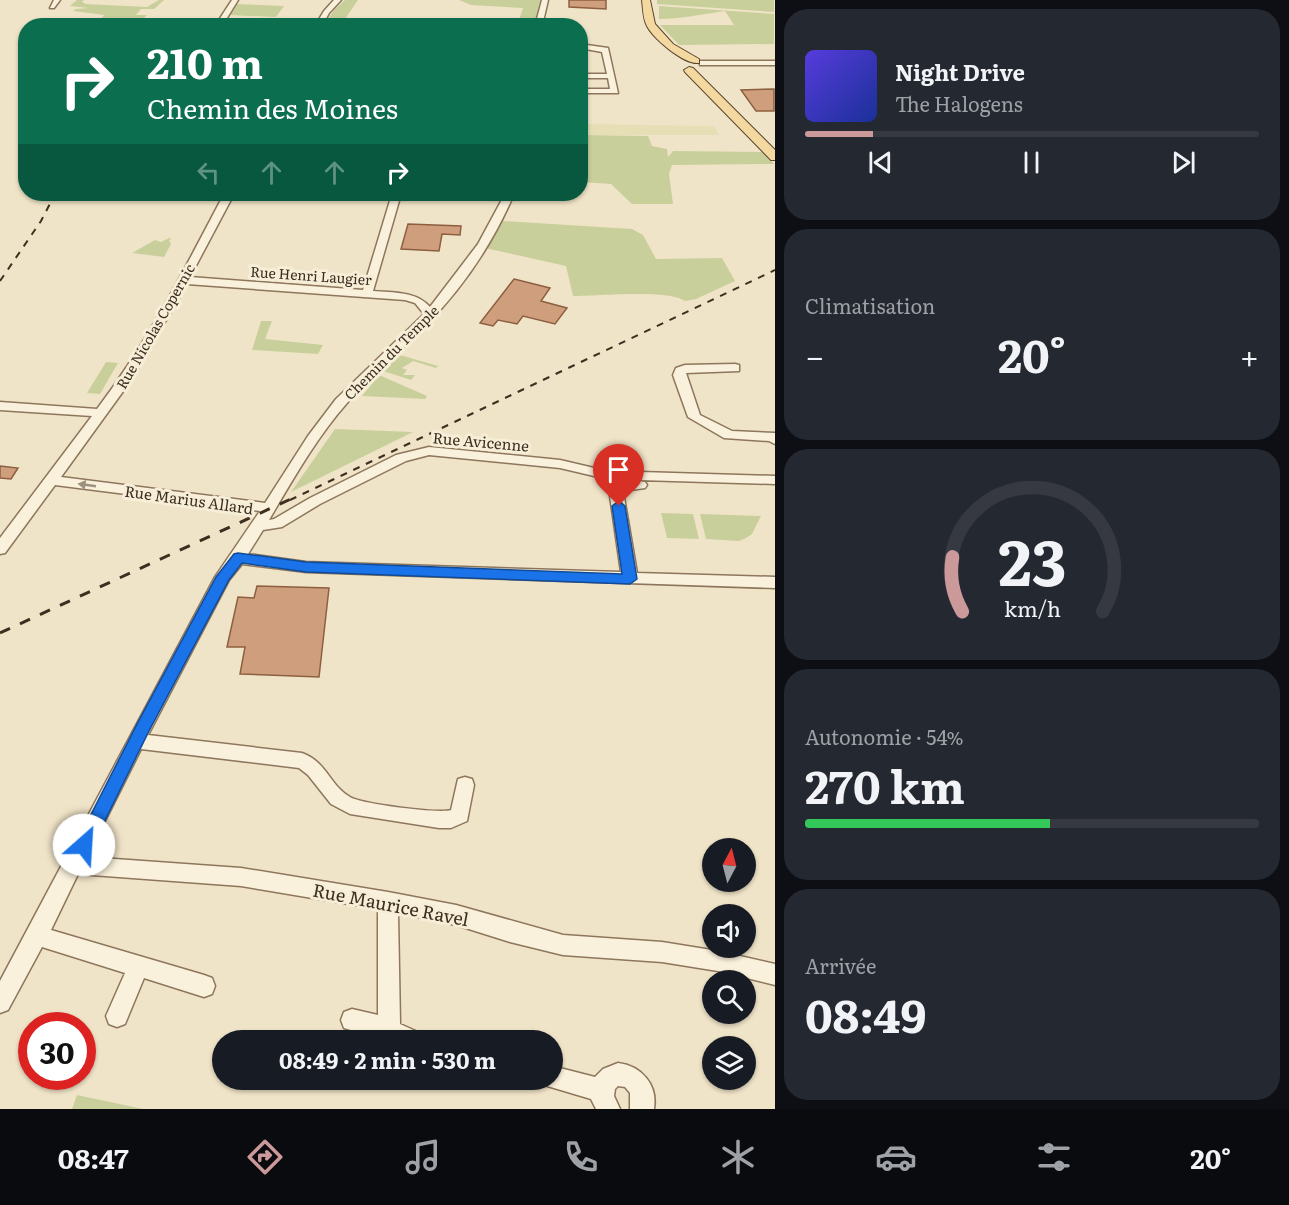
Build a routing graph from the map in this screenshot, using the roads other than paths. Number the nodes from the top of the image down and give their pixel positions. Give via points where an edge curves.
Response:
1 (57, 0) edge
2 (235, 0) edge
3 (339, 0) edge
4 (545, 0) edge
5 (647, 1) edge
6 (52, 7) dead end
7 (223, 18) edge
8 (323, 18) edge
9 (540, 18) edge
10 (595, 38) dead end
11 (588, 47) edge
12 (597, 48) junction
13 (697, 65) junction
14 (774, 65) edge
15 (588, 76) edge
16 (611, 76) junction
17 (588, 91) edge
18 (774, 157) edge
19 (225, 201) edge
20 (395, 201) edge
21 (506, 201) edge
22 (183, 280) junction
23 (367, 294) junction
24 (447, 294) junction
25 (406, 297) junction
26 (430, 314) junction
27 (735, 368) dead end
28 (0, 406) edge
29 (101, 413) junction
30 (774, 440) edge
31 (50, 480) junction
32 (774, 480) edge
33 (774, 488) edge
34 (270, 508) junction
35 (259, 525) junction
36 (0, 549) edge
37 (238, 558) junction
38 (630, 579) junction
39 (774, 583) edge
40 (136, 741) junction
41 (465, 785) dead end
42 (74, 865) junction
43 (388, 901) junction
44 (37, 936) junction
45 (139, 966) junction
46 (774, 975) edge
47 (204, 986) dead end
48 (0, 1002) edge
49 (117, 1016) dead end
50 (352, 1020) dead end
51 (389, 1029) joint
52 (563, 1082) edge
53 (605, 1099) edge
54 (647, 1108) edge

1 - 6 street
2 - 7 street
3 - 8 street
4 - 9 street
5 - 13 main road via 651,25
10 - 12 street
11 - 12 street
12 - 16 street via 605,50
13 - 14 street
13 - 18 main road via 706,86
15 - 16 street
16 - 17 street via 615,91
19 - 22 street, Rue Nicolas Copernic
20 - 23 street
21 - 24 street, Chemin du Temple
22 - 23 street, Rue Henri Laugier
22 - 29 street, Rue Nicolas Copernic via 138,360
23 - 25 street, Rue Henri Laugier
24 - 25 street, Rue Henri Laugier
24 - 26 street, Chemin du Temple
25 - 26 street via 419,301
26 - 34 street, Chemin du Temple via 340,402
27 - 30 street via 680,372 694,417 729,435
28 - 29 street
29 - 31 street, Rue Nicolas Copernic
34 -> 31 street, Rue Marius Allard
31 - 36 street, Rue Nicolas Copernic
32 - 35 street, Rue Avicenne via 607,475 560,464 429,451 401,458 277,524
33 - 38 street via 616,489
34 - 35 street, Rue Marius Allard
35 - 37 street, Rue Marius Allard
37 - 38 street via 306,567
37 - 40 street, Rue Marius Allard via 223,577
38 - 39 street
40 - 41 street via 302,761 312,766 334,796 346,805 423,818 450,820 460,815
40 - 42 street, Rue Marius Allard
42 - 43 street, Rue Maurice Ravel via 241,877
42 - 44 street, Rue Marius Allard
43 - 46 street, Rue Maurice Ravel via 456,915 563,945 662,952 718,960
43 - 51 street
44 - 45 street
44 - 48 street, Rue Marius Allard
45 - 47 street
45 - 49 street
50 - 51 street
52 - 53 street
53 - 54 street via 608,1078 627,1075 639,1084

